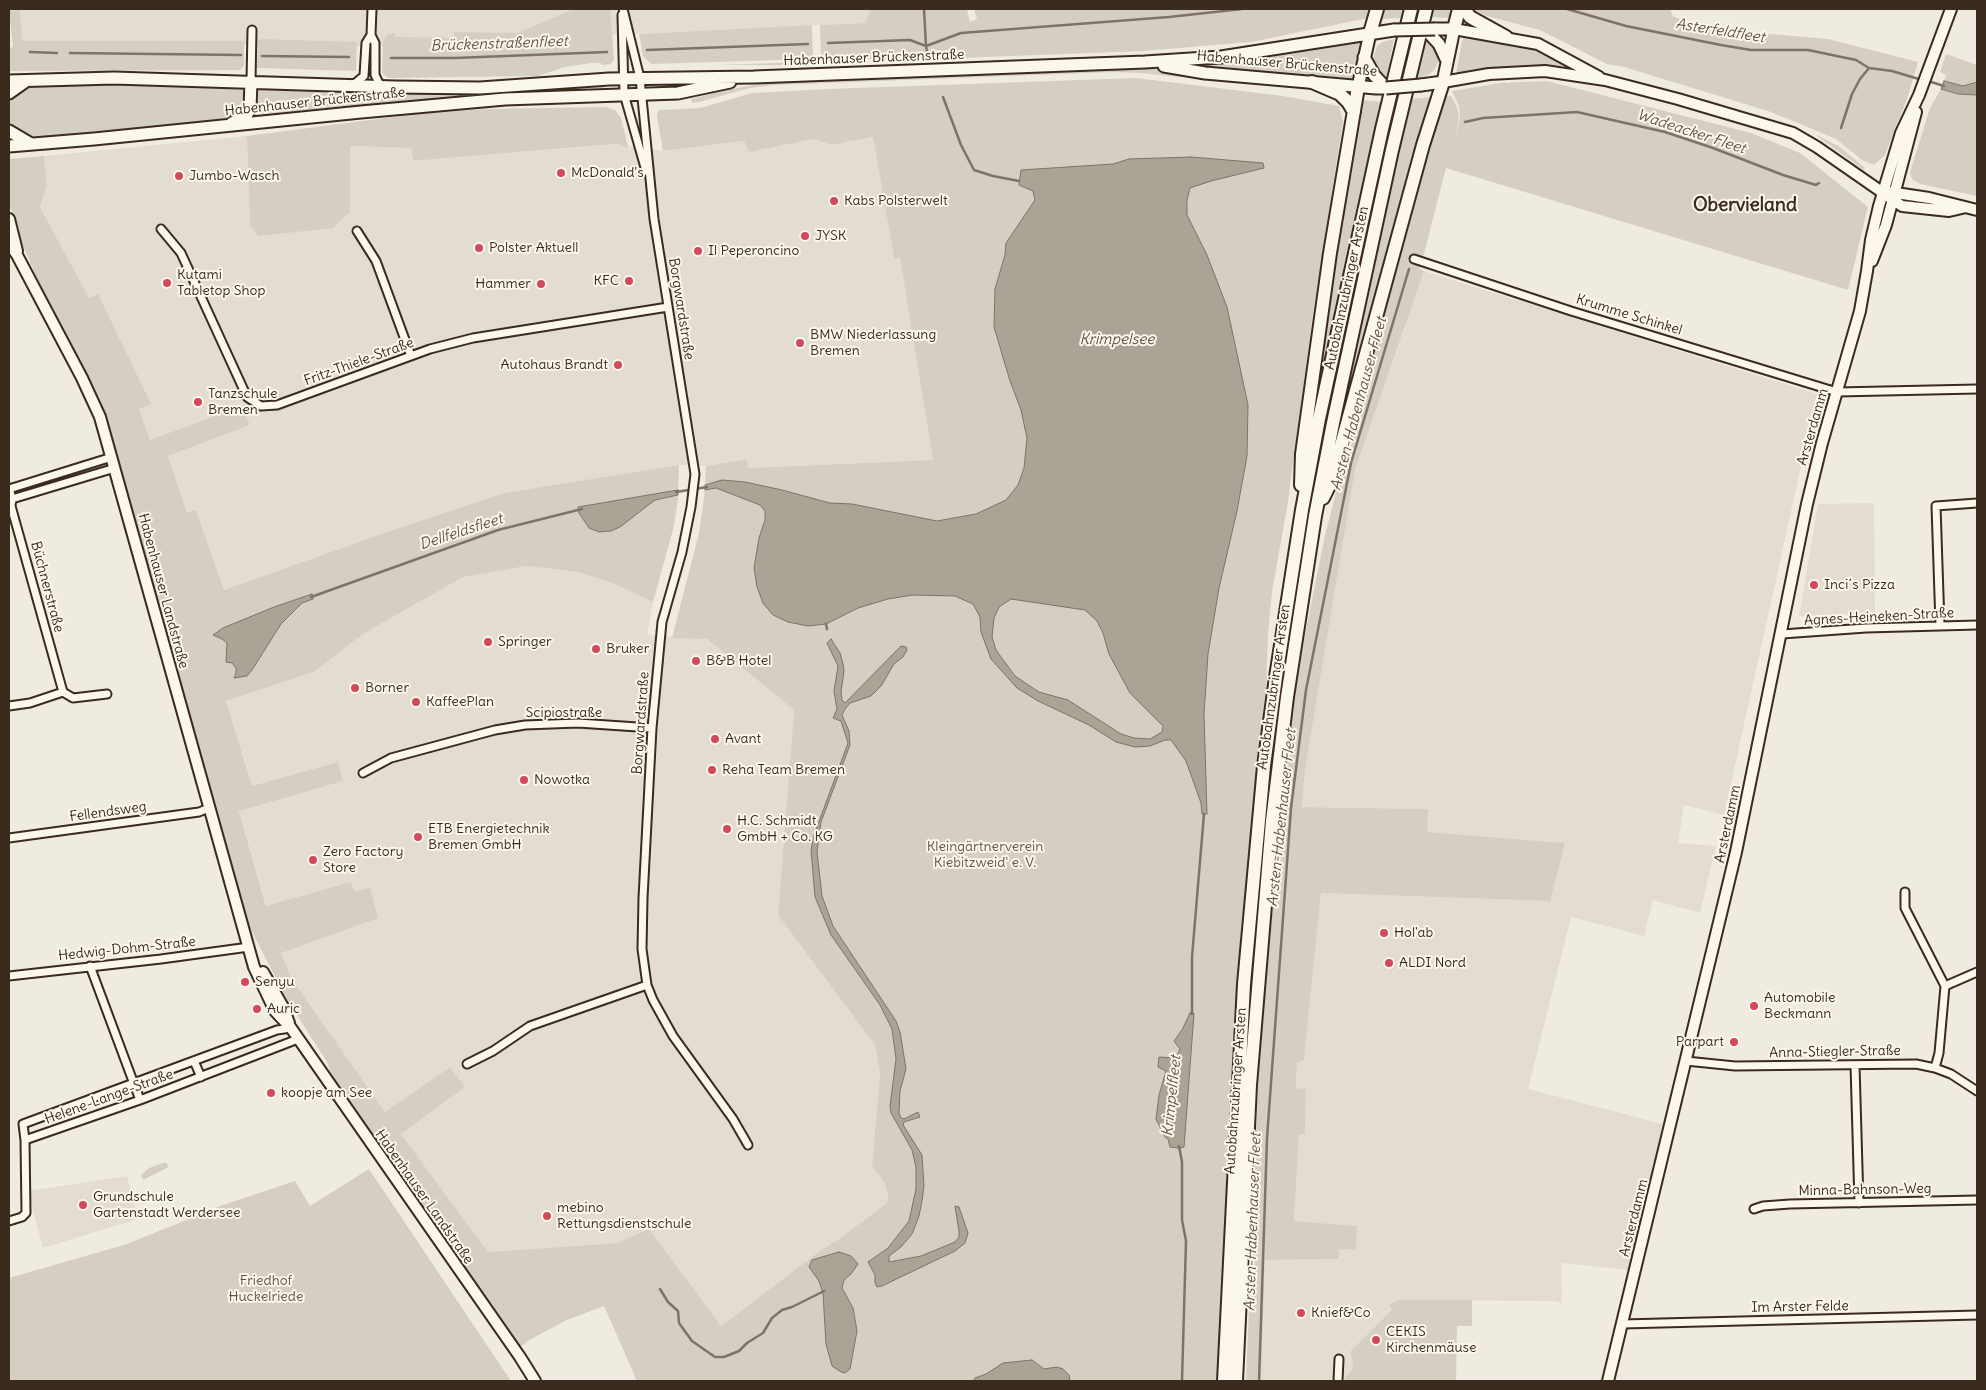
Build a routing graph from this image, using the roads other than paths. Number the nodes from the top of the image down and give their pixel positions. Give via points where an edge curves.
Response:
1 (372, 9) edge
2 (622, 9) edge
3 (1377, 9) edge
4 (1411, 9) edge
5 (1426, 9) edge
6 (1459, 9) edge
7 (1464, 9) edge
8 (1951, 9) edge
9 (1454, 29) junction
10 (252, 30) dead end
11 (1431, 31) junction
12 (1370, 33) junction
13 (371, 35) junction
14 (1506, 37) junction
15 (1364, 57) junction
16 (1447, 61) junction
17 (1145, 62) junction
18 (754, 77) junction
19 (640, 78) junction
20 (624, 79) junction
21 (27, 80) junction
22 (1605, 80) junction
23 (9, 81) edge
24 (251, 81) junction
25 (1306, 82) joint
26 (1443, 82) junction
27 (1380, 85) junction
28 (353, 86) junction
29 (381, 87) junction
30 (1358, 87) junction
31 (1333, 88) junction
32 (9, 93) edge
33 (624, 94) junction
34 (641, 94) junction
35 (1920, 95) junction
36 (1354, 112) junction
37 (229, 126) junction
38 (9, 131) edge
39 (31, 144) junction
40 (9, 146) edge
41 (652, 190) junction
42 (1883, 192) junction
43 (1893, 195) junction
44 (1977, 210) edge
45 (9, 219) edge
46 (161, 229) dead end
47 (357, 231) dead end
48 (9, 243) edge
49 (17, 255) junction
50 (1414, 259) dead end
51 (1867, 272) junction
52 (668, 307) junction
53 (411, 356) junction
54 (1977, 389) edge
55 (1837, 392) junction
56 (112, 457) junction
57 (115, 468) junction
58 (9, 489) edge
59 (12, 499) junction
60 (1977, 504) edge
61 (1302, 510) junction
62 (1315, 516) junction
63 (1940, 625) junction
64 (1977, 625) edge
65 (1782, 634) junction
66 (63, 692) junction
67 (108, 694) dead end
68 (9, 706) edge
69 (652, 728) junction
70 (363, 774) dead end
71 (209, 808) junction
72 (9, 838) edge
73 (1905, 892) dead end
74 (249, 947) junction
75 (90, 966) junction
76 (1977, 972) edge
77 (9, 976) edge
78 (646, 985) junction
79 (1945, 986) junction
80 (290, 1028) junction
81 (298, 1040) junction
82 (194, 1061) junction
83 (1686, 1061) junction
84 (467, 1064) dead end
85 (1855, 1065) junction
86 (1935, 1068) junction
87 (201, 1077) junction
88 (134, 1083) junction
89 (1977, 1091) edge
90 (140, 1100) junction
91 (25, 1140) junction
92 (748, 1145) dead end
93 (1977, 1200) edge
94 (1859, 1202) junction
95 (1754, 1209) dead end
96 (9, 1221) edge
97 (1977, 1315) edge
98 (1622, 1324) junction
99 (1339, 1359) dead end
100 (534, 1381) edge
101 (1224, 1381) edge
102 (1236, 1381) edge
103 (1338, 1381) edge
104 (1608, 1381) edge

1 - 13 street
2 - 19 street
2 - 20 street
3 - 12 highway
4 - 61 highway, Autobahnzubringer Arsten via 1334,344
5 - 62 highway, Autobahnzubringer Arsten via 1352,332
6 - 9 highway
7 - 14 highway via 1470,17
8 - 35 street, Arsterdamm
9 - 11 main road, Habenhauser Brückenstraße
9 - 14 street, Habenhauser Brückenstraße
9 - 16 main road
10 - 24 street
11 - 12 main road, Habenhauser Brückenstraße, bridge
11 - 16 main road
12 - 15 main road
12 - 17 main road, Habenhauser Brückenstraße via 1221,57
13 - 28 street via 366,43 364,76
13 - 29 street via 375,44 375,75
14 - 22 street, Habenhauser Brückenstraße via 1538,44
15 - 27 main road
15 - 30 main road
16 - 26 main road
17 - 18 main road, Habenhauser Brückenstraße
17 - 25 main road, Habenhauser Brückenstraße via 1205,73
18 - 19 main road, Habenhauser Brückenstraße
18 - 34 main road, Habenhauser Brückenstraße via 678,93
19 - 20 main road, Habenhauser Brückenstraße
19 - 34 street
20 - 29 main road, Habenhauser Brückenstraße via 480,88
20 - 33 street
21 - 23 main road, Habenhauser Brückenstraße
21 - 24 main road, Habenhauser Brückenstraße
21 - 32 main road
22 - 26 street, Habenhauser Brückenstraße via 1545,71 1489,74
22 - 42 street, Habenhauser Brückenstraße via 1793,133
24 - 28 main road, Habenhauser Brückenstraße
24 - 37 main road via 250,110
25 - 31 highway
26 - 27 main road, Habenhauser Brückenstraße, bridge
26 - 62 highway via 1331,482
27 - 30 main road, Habenhauser Brückenstraße
28 - 29 main road, Habenhauser Brückenstraße
30 - 31 main road, Habenhauser Brückenstraße
30 - 36 highway
31 - 36 highway
33 - 34 main road, Habenhauser Brückenstraße
33 - 37 main road, Habenhauser Brückenstraße via 505,99
33 - 41 street, Borgwardstraße
34 - 41 street, Borgwardstraße
35 - 42 street, Arsterdamm via 1901,134
35 - 43 street, Arsterdamm
36 - 61 highway via 1330,253 1302,454
37 - 39 main road, Habenhauser Brückenstraße
38 - 39 main road
39 - 40 main road, Habenhauser Brückenstraße
41 - 52 street, Borgwardstraße
42 - 43 street, Habenhauser Brückenstraße
42 - 51 street, Arsterdamm
43 - 44 street, Habenhauser Brückenstraße via 1902,206 1913,208
43 - 51 street, Arsterdamm via 1886,225
45 - 49 street, Habenhauser Landstraße
46 - 53 street, Fritz-Thiele-Straße via 181,253 246,397 261,406 277,405
47 - 53 street via 376,261
48 - 49 street, Habenhauser Landstraße
49 - 56 street, Habenhauser Landstraße via 92,397
50 - 55 street, Krumme Schinkel via 1571,311
51 - 55 street, Arsterdamm via 1860,311
52 - 53 street, Fritz-Thiele-Straße via 473,338
52 - 69 street, Borgwardstraße via 694,476 682,552 662,622
54 - 55 street, Krumme Schinkel
55 - 65 street, Arsterdamm via 1812,481
56 - 57 street, Habenhauser Landstraße
56 - 58 street
57 - 59 street
57 - 71 street, Habenhauser Landstraße
58 - 59 street, Büchnerstraße
59 - 66 street, Büchnerstraße via 11,506
60 - 63 street via 1936,506
61 - 101 highway, Autobahnzubringer Arsten via 1264,766 1244,974
62 - 102 highway, Autobahnzubringer Arsten via 1272,821 1250,1085
63 - 64 street, Agnes-Heineken-Straße
63 - 65 street, Agnes-Heineken-Straße
65 - 83 street, Arsterdamm via 1738,845
66 - 67 street via 73,698
66 - 68 street
69 - 70 street, Scipiostraße via 578,723 525,724 391,758
69 - 78 street, Borgwardstraße via 643,898 642,949
71 - 72 street, Fellendsweg via 193,813
71 - 74 street, Habenhauser Landstraße
73 - 79 street via 1905,908
74 - 75 street, Hedwig-Dohm-Straße
74 - 80 street, Habenhauser Landstraße via 254,966 276,1011
75 - 77 street, Hedwig-Dohm-Straße
75 - 88 street
76 - 79 street
78 - 84 street via 530,1026 494,1051
78 - 92 street, Borgwardstraße via 673,1036
79 - 86 street
80 - 81 street, Habenhauser Landstraße
80 - 82 street, Helene-Lange-Straße
81 - 87 street, Helene-Lange-Straße
81 - 100 street, Habenhauser Landstraße
82 - 87 street
82 - 88 street, Helene-Lange-Straße
83 - 85 street, Anna-Stiegler-Straße via 1735,1066
83 - 98 street, Arsterdamm
85 - 86 street, Anna-Stiegler-Straße via 1916,1064
85 - 94 street
86 - 89 street, Anna-Stiegler-Straße
87 - 90 street, Helene-Lange-Straße
88 - 90 street
88 - 91 street, Helene-Lange-Straße via 23,1124
90 - 91 street, Helene-Lange-Straße
91 - 96 street via 26,1213
93 - 94 street, Minna-Bahnson-Weg
94 - 95 street, Minna-Bahnson-Weg
97 - 98 street, Im Arster Felde
98 - 104 street, Arsterdamm
99 - 103 street

